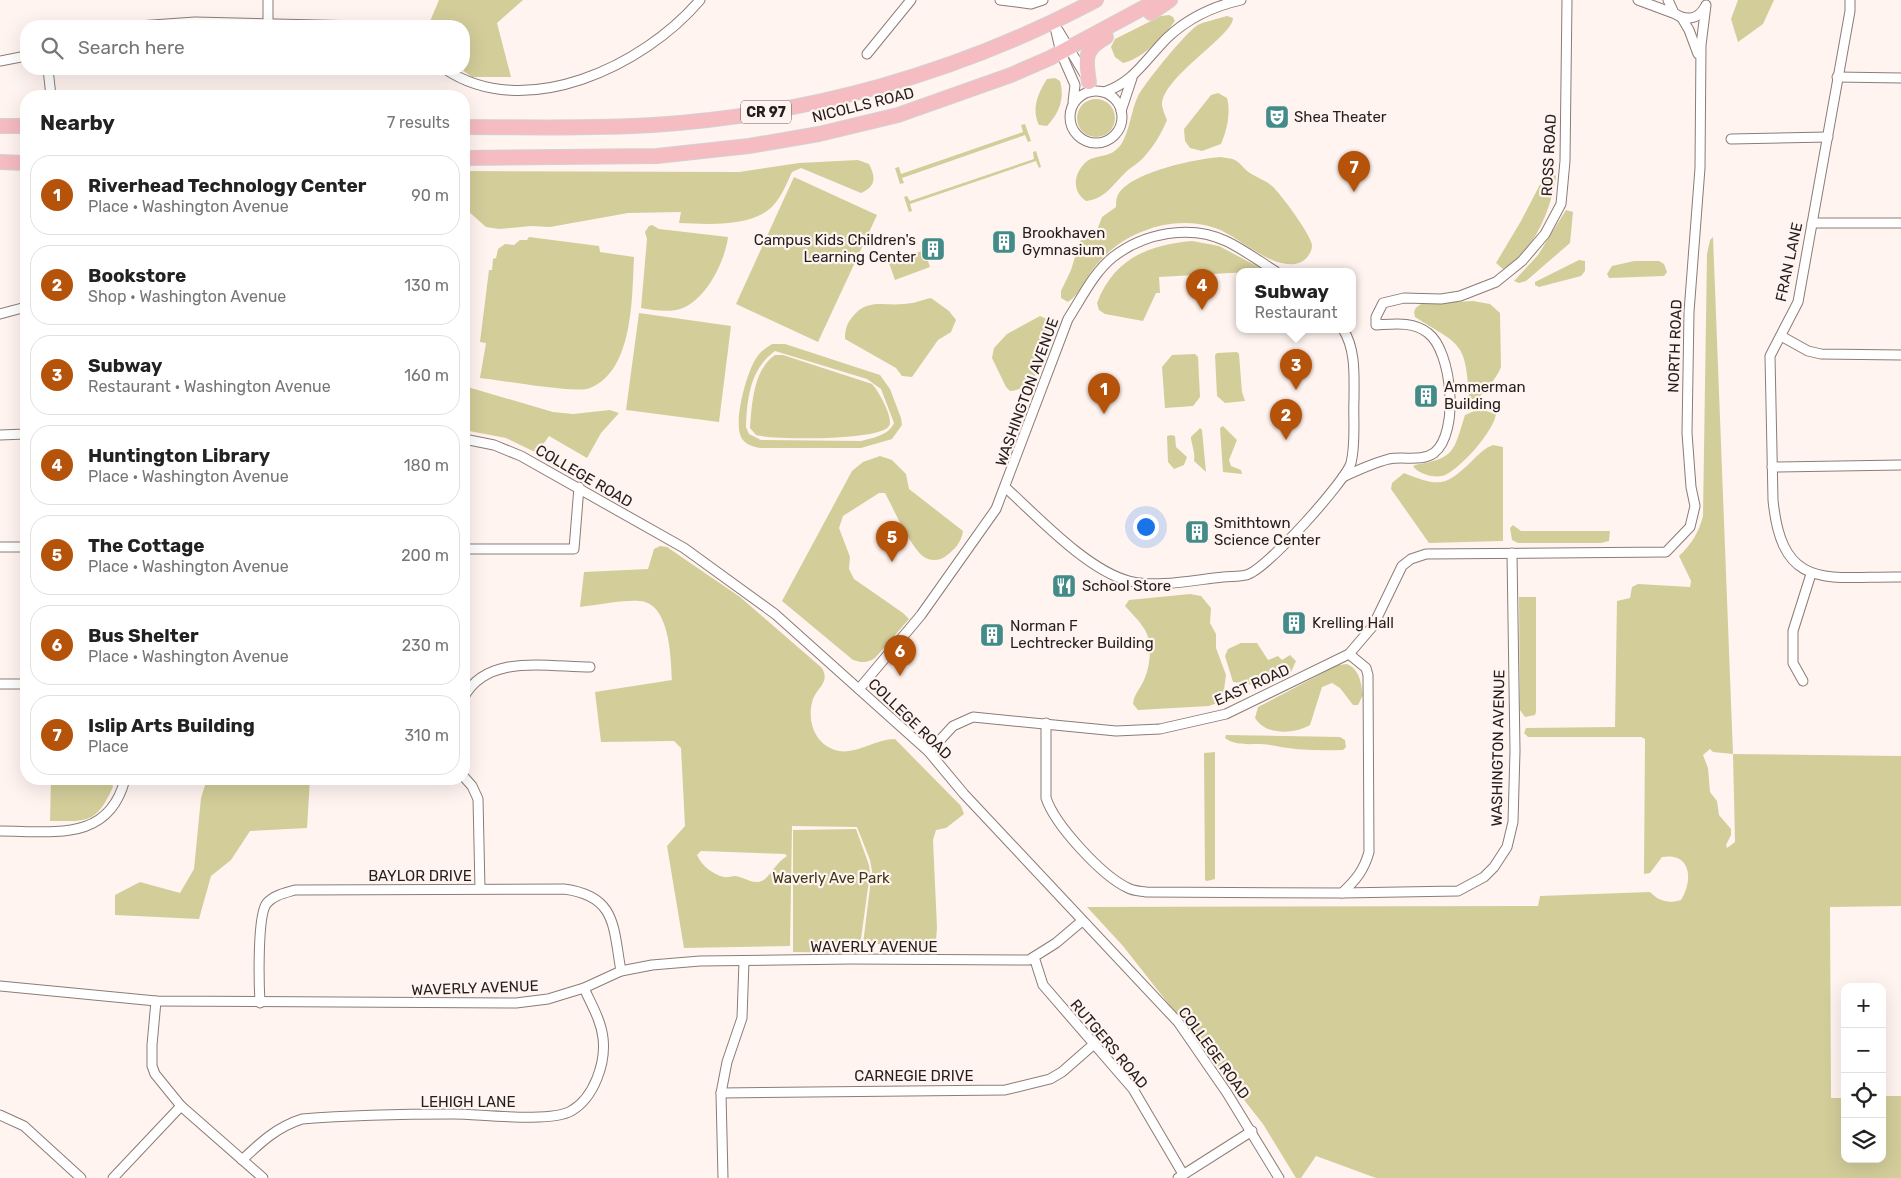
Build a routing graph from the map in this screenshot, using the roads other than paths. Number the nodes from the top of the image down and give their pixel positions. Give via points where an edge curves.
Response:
1 (268, 0) edge
2 (700, 0) edge
3 (911, 0) edge
4 (1000, 0) edge
5 (1043, 0) edge
6 (1096, 0) edge
7 (1158, 0) edge
8 (1170, 0) edge
9 (1241, 0) edge
10 (1566, 0) edge
11 (1638, 0) edge
12 (1668, 0) edge
13 (1850, 0) edge
14 (1706, 3) edge
15 (1678, 16) junction
16 (268, 20) edge
17 (1054, 23) junction
18 (1066, 50) junction
19 (867, 54) dead end
20 (20, 57) edge
21 (0, 61) edge
22 (1701, 64) junction
23 (48, 75) edge
24 (458, 75) edge
25 (1837, 77) junction
26 (1132, 78) junction
27 (1901, 78) edge
28 (1089, 82) junction
29 (50, 90) edge
30 (1102, 92) junction
31 (1072, 104) junction
32 (1121, 111) junction
33 (0, 120) edge
34 (20, 120) edge
35 (0, 126) edge
36 (20, 126) edge
37 (470, 127) edge
38 (1828, 137) junction
39 (1731, 139) dead end
40 (0, 156) edge
41 (20, 156) edge
42 (470, 158) edge
43 (0, 162) edge
44 (20, 162) edge
45 (1812, 223) junction
46 (1901, 223) edge
47 (1270, 268) edge
48 (20, 308) edge
49 (0, 314) edge
50 (1376, 325) joint
51 (1345, 333) edge
52 (1782, 336) junction
53 (1901, 354) edge
54 (20, 434) edge
55 (0, 435) edge
56 (470, 440) edge
57 (1901, 465) edge
58 (1772, 467) junction
59 (1343, 477) junction
60 (579, 487) junction
61 (1006, 488) junction
62 (0, 547) edge
63 (20, 547) edge
64 (470, 549) edge
65 (1512, 553) junction
66 (1811, 574) junction
67 (1901, 577) edge
68 (1349, 654) junction
69 (590, 667) dead end
70 (1803, 681) dead end
71 (0, 684) edge
72 (20, 684) edge
73 (470, 688) edge
74 (859, 689) junction
75 (1046, 723) junction
76 (929, 752) junction
77 (470, 784) edge
78 (122, 785) edge
79 (0, 831) edge
80 (480, 889) junction
81 (1342, 893) junction
82 (1082, 921) junction
83 (1034, 957) junction
84 (744, 961) junction
85 (621, 970) junction
86 (0, 986) edge
87 (584, 988) junction
88 (156, 1001) junction
89 (260, 1002) junction
90 (1094, 1044) junction
91 (721, 1093) junction
92 (181, 1106) junction
93 (0, 1115) edge
94 (1252, 1131) junction
95 (242, 1160) junction
96 (1180, 1176) edge
97 (82, 1178) edge
98 (113, 1178) edge
99 (263, 1178) edge
100 (723, 1178) edge
101 (1279, 1178) edge

1 - 16 street
2 - 24 street via 659,38 624,60 560,86 525,92 480,85
3 - 19 street
4 - 5 street via 1031,4
6 - 17 highway, NICOLLS ROAD / CR 97
7 - 18 highway, NICOLLS ROAD / CR 97
8 - 28 highway via 1092,46 1086,62
9 - 26 street via 1181,26
10 - 50 street, ROSS ROAD via 1565,161 1561,204 1544,234 1522,262 1496,282 1460,296 1388,300 1378,310
11 - 15 street
12 - 15 street, NORTH ROAD
13 - 25 street, FRAN LANE
14 - 15 street via 1698,16
14 - 22 street, NORTH ROAD
15 - 22 street, NORTH ROAD via 1693,38
17 - 18 street
17 - 37 highway, NICOLLS ROAD / CR 97 via 903,81 774,111 652,125
18 - 28 street
18 - 31 street via 1076,92
18 - 42 highway, NICOLLS ROAD / CR 97 via 985,85 898,115 765,144 689,154 633,157
20 - 21 street
22 - 65 street, NORTH ROAD via 1700,168 1689,312 1687,406 1695,506 1690,527 1666,552
23 - 29 street
25 - 27 street
25 - 38 street, FRAN LANE
26 - 30 street
26 - 32 street
28 - 30 street
30 - 31 street via 1082,95
30 - 32 street via 1114,98
31 - 32 street via 1069,119 1075,134 1096,144 1117,133
33 - 34 highway
35 - 36 highway
38 - 39 street
38 - 45 street, FRAN LANE
40 - 41 highway
43 - 44 highway
45 - 46 street
45 - 52 street, FRAN LANE via 1798,302
47 - 61 street, WASHINGTON AVENUE via 1225,241 1187,232 1149,237 1112,258 1068,319
48 - 49 street
50 - 59 street, WASHINGTON AVENUE via 1410,325 1428,332 1436,341 1443,355 1447,380 1450,407 1447,432 1433,454 1421,458 1391,459
51 - 59 street, WASHINGTON AVENUE via 1353,357 1354,385 1351,462
52 - 53 street via 1808,351 1821,354
52 - 58 street, FRAN LANE via 1770,356 1769,369
54 - 55 street
56 - 60 street, COLLEGE ROAD via 494,445 521,456
57 - 58 street
58 - 66 street, FRAN LANE via 1778,533 1790,558
59 - 61 street, WASHINGTON AVENUE via 1267,563 1256,570 1245,575 1150,584 1127,580 1102,570
60 - 64 street via 574,550
60 - 74 street, COLLEGE ROAD via 684,548 775,614
61 - 74 street, WASHINGTON AVENUE via 986,525 921,615
62 - 63 street
65 - 68 street, EAST ROAD via 1426,554 1412,559 1396,576 1373,626
65 - 81 street, WASHINGTON AVENUE via 1515,751 1513,822 1507,847 1484,877 1458,891
66 - 67 street, FRAN LANE via 1838,578
66 - 70 street via 1793,631 1793,663
68 - 75 street, EAST ROAD via 1226,714 1160,729 1116,731
68 - 81 street via 1366,668 1368,675 1369,852 1364,869
69 - 73 street via 509,666 483,675
71 - 72 street
74 - 76 street, COLLEGE ROAD
75 - 76 street, EAST ROAD via 972,717 953,726
75 - 81 street, WASHINGTON AVENUE via 1046,798 1049,809 1063,830 1106,872 1128,888 1146,892
76 - 82 street, COLLEGE ROAD
77 - 80 street via 478,799
78 - 79 street via 112,809 91,825 78,830
80 - 85 street, BAYLOR DRIVE via 564,889 595,897 608,909
80 - 89 street, BAYLOR DRIVE via 295,890 276,896 267,902 261,916
82 - 83 street, WAVERLY AVENUE via 1056,944
82 - 94 street, COLLEGE ROAD via 1178,1022
83 - 84 street, WAVERLY AVENUE via 1028,960
83 - 90 street, RUTGERS ROAD via 1043,985
84 - 85 street, WAVERLY AVENUE via 662,964
84 - 91 street via 742,1018 727,1062
85 - 87 street, WAVERLY AVENUE
86 - 88 street, WAVERLY AVENUE
87 - 89 street, WAVERLY AVENUE via 548,999 516,1003
87 - 95 street, LEHIGH LANE via 597,1015 603,1038 601,1063 585,1101 570,1112 546,1116 454,1114 302,1118 269,1134
88 - 89 street, WAVERLY AVENUE
88 - 92 street via 152,1066 162,1085
90 - 91 street, CARNEGIE DRIVE via 1050,1079 1005,1090
90 - 96 street, RUTGERS ROAD via 1133,1089
91 - 100 street
92 - 95 street
92 - 98 street
93 - 97 street via 24,1126
94 - 96 street
94 - 101 street, COLLEGE ROAD
95 - 99 street

